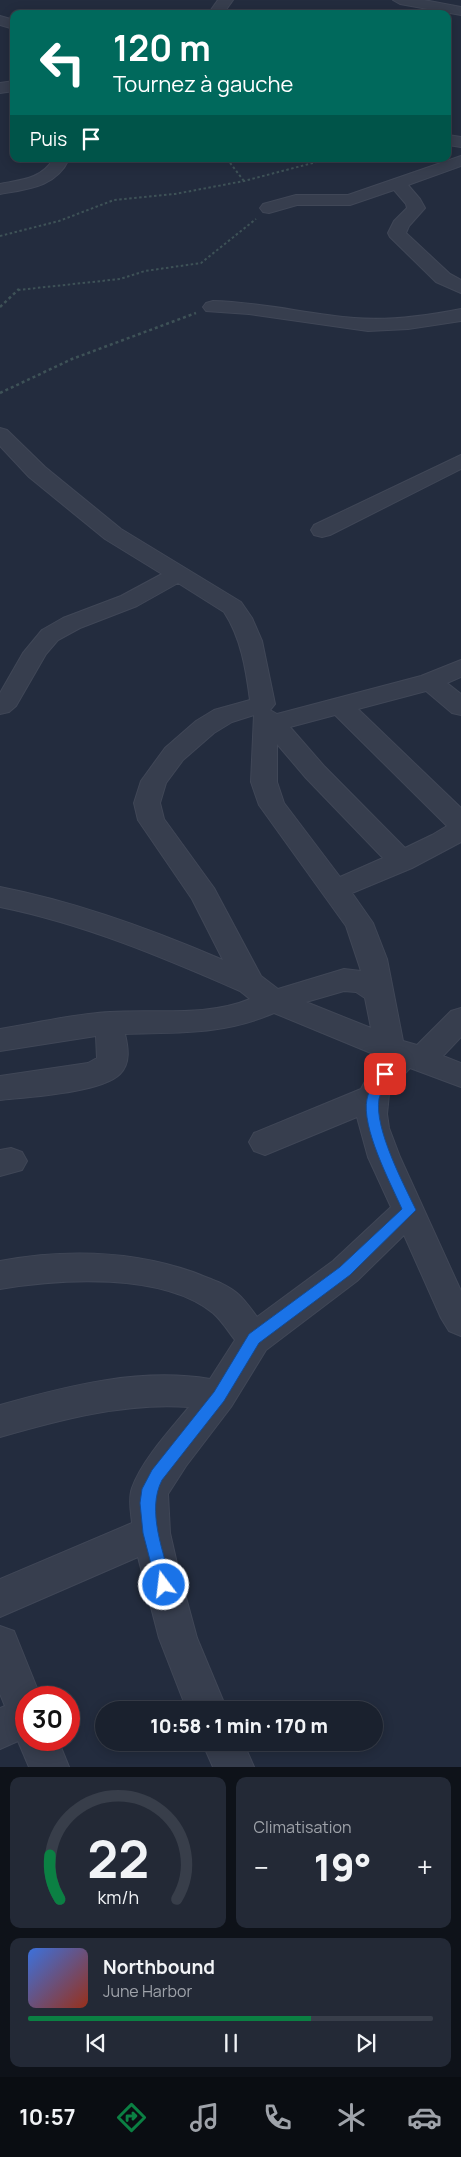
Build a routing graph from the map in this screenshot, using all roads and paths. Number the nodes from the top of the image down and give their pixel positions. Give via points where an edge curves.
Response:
1 (226, 0) edge
2 (400, 0) edge
3 (218, 10) edge
4 (461, 11) edge
5 (456, 160) edge
6 (60, 162) edge
7 (229, 162) edge
8 (317, 162) edge
9 (244, 181) junction
10 (397, 184) junction
11 (0, 189) edge
12 (269, 208) joint
13 (0, 236) edge
14 (461, 287) edge
15 (0, 307) edge
16 (213, 307) joint
17 (461, 315) edge
18 (0, 393) edge
19 (0, 434) edge
20 (461, 460) edge
21 (322, 530) dead end
22 (176, 575) junction
23 (461, 668) edge
24 (430, 682) junction
25 (340, 705) junction
26 (0, 706) edge
27 (461, 707) edge
28 (267, 715) junction
29 (456, 838) edge
30 (402, 862) junction
31 (335, 890) junction
32 (0, 897) edge
33 (250, 983) junction
34 (378, 992) junction
35 (274, 1001) junction
36 (461, 1018) edge
37 (108, 1022) junction
38 (0, 1040) edge
39 (406, 1053) junction
40 (461, 1075) edge
41 (0, 1088) edge
42 (373, 1097) junction
43 (265, 1142) dead end
44 (409, 1210) junction
45 (0, 1275) edge
46 (461, 1321) edge
47 (254, 1339) junction
48 (219, 1396) junction
49 (0, 1420) edge
50 (151, 1533) junction
51 (0, 1598) edge
52 (0, 1644) edge
53 (17, 1686) edge
54 (204, 1701) edge
55 (15, 1722) edge
56 (0, 1729) edge
57 (42, 1751) edge
58 (226, 1751) edge
59 (49, 1767) edge
60 (234, 1767) edge

1 - 3 street
2 - 4 street
5 - 10 street
6 - 11 street via 51,174
7 - 9 path
8 - 9 path
9 - 13 path via 175,194 114,200 59,221
10 - 12 street via 350,200 296,200
10 - 14 street via 414,200 416,208 398,228 399,237 443,278
12 - 15 path via 201,263 145,271 120,280 20,288
16 - 17 street via 391,326
16 - 18 path via 117,342
19 - 22 street via 37,472 113,534
20 - 21 street
22 - 26 street via 138,597 50,635 34,650 15,690
22 - 28 street via 208,590 233,607 245,624 258,666
23 - 24 street
24 - 25 street
24 - 27 street
25 - 28 street
25 - 29 street
28 - 30 street via 315,772
28 - 31 street via 264,782 272,804
28 - 33 street via 223,716 205,726 174,754 154,782 147,803 150,820 204,895
29 - 30 street
30 - 31 street
31 - 34 street via 359,923 373,959
32 - 33 street via 50,908 169,948
33 - 35 street
34 - 35 street via 363,982 344,980
34 - 39 street
35 - 37 street via 241,1015 216,1020
35 - 39 street
36 - 39 street
37 - 38 street
37 - 41 street via 113,1056 111,1064 104,1069 70,1080
39 - 40 street
39 - 42 street via 385,1074
42 - 43 street
42 - 44 street via 376,1132
44 - 46 street via 448,1302
44 - 47 street via 345,1271
45 - 47 street via 107,1266 177,1280 223,1302
47 - 48 street
48 - 49 street via 175,1390 112,1395
48 - 50 street via 150,1489
50 - 51 street
50 - 54 street via 178,1638
52 - 53 street
55 - 56 street
57 - 59 street
58 - 60 street

